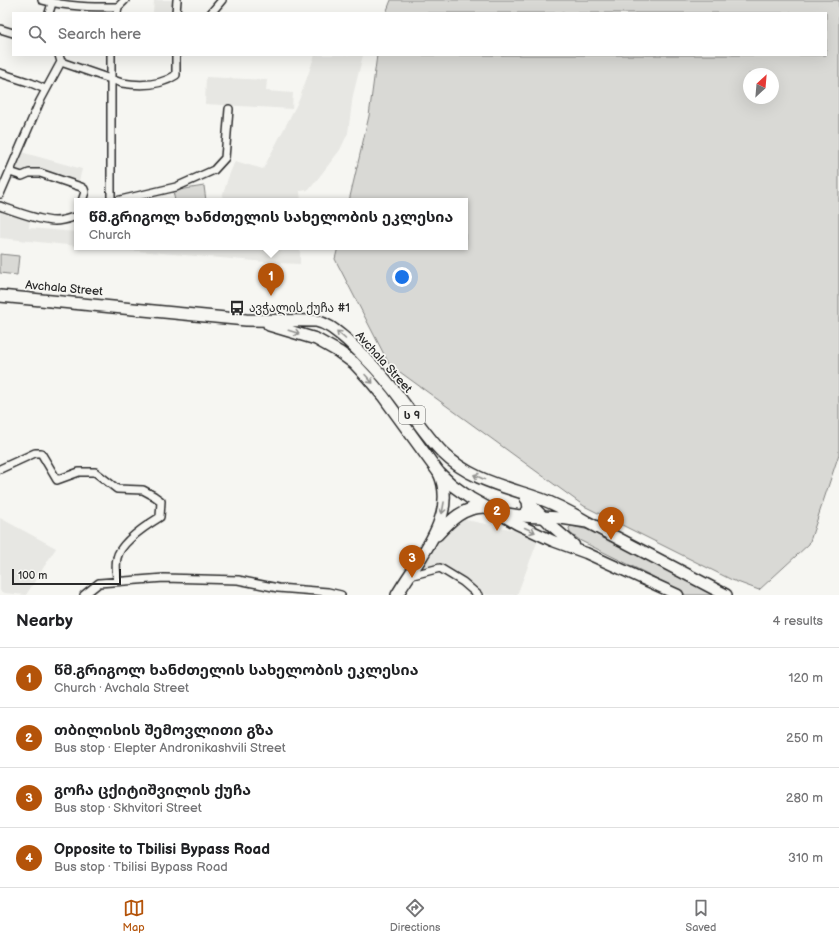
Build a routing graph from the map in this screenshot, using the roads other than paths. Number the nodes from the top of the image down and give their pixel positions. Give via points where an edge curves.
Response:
1 (42, 0) edge
2 (125, 0) edge
3 (177, 0) edge
4 (222, 0) edge
5 (52, 3) junction
6 (118, 10) edge
7 (49, 12) edge
8 (176, 12) edge
9 (212, 12) edge
10 (0, 29) edge
11 (12, 33) edge
12 (111, 56) edge
13 (176, 56) edge
14 (60, 58) edge
15 (0, 73) edge
16 (112, 80) junction
17 (45, 89) junction
18 (229, 109) dead end
19 (10, 172) junction
20 (0, 194) edge
21 (83, 198) edge
22 (111, 198) edge
23 (129, 198) edge
24 (0, 206) edge
25 (74, 216) edge
26 (0, 296) edge
27 (246, 320) junction
28 (320, 322) junction
29 (316, 339) junction
30 (0, 469) edge
31 (440, 473) junction
32 (515, 491) junction
33 (528, 501) junction
34 (485, 507) junction
35 (496, 512) junction
36 (520, 516) junction
37 (543, 517) junction
38 (573, 520) junction
39 (587, 522) junction
40 (563, 536) junction
41 (431, 541) junction
42 (586, 553) junction
43 (409, 576) junction
44 (117, 580) junction
45 (84, 595) edge
46 (341, 595) edge
47 (397, 595) edge
48 (478, 595) edge
49 (678, 595) edge
50 (726, 595) edge

1 - 5 street
2 - 6 street
3 - 8 street
4 - 9 street
5 - 6 street
5 - 7 street
10 - 11 street
12 - 16 street
13 - 16 street via 176,76 159,84 132,84
14 - 16 street
14 - 17 street
15 - 17 street
16 - 22 street
17 - 19 street
18 - 23 street via 225,158 214,170 176,187
19 - 20 street
19 - 21 street via 22,176 29,172 40,173 82,187 85,192
24 - 25 street via 53,221
26 - 27 main road, Avchala Street / ს 9
27 - 28 main road, Avchala Street / ს 9
27 -> 29 main road, Avchala Street / ს 9
28 - 29 main road via 314,330
32 -> 28 main road, Avchala Street / ს 9 via 476,476 454,463 365,357 332,328
29 -> 31 main road, Avchala Street / ს 9 via 346,357 368,378
30 - 44 street via 35,453 41,453 57,480 79,472 95,472 117,488 143,490 161,501 160,517 122,548 117,557
31 - 34 main road, Avchala Street / ს 9 via 461,492
31 -> 41 main road via 445,487 443,509
32 - 33 main road
32 - 39 main road, Avchala Street / ს 9 via 552,503
33 - 36 main road via 529,509
33 - 37 main road
34 - 35 main road, Avchala Street / ს 9
34 - 41 main road via 460,513
35 - 36 main road, ს 9
35 -> 42 main road via 553,541
36 - 37 main road, ს 9
37 - 38 main road, ს 9
37 - 40 main road
38 - 39 main road, ს 9
38 - 40 main road via 563,526
39 - 50 main road, ს 9
40 - 42 main road
41 - 43 main road
42 - 49 main road
43 - 47 main road
43 - 48 street via 440,568
44 - 45 street via 99,583
44 - 46 street via 238,580 278,588

